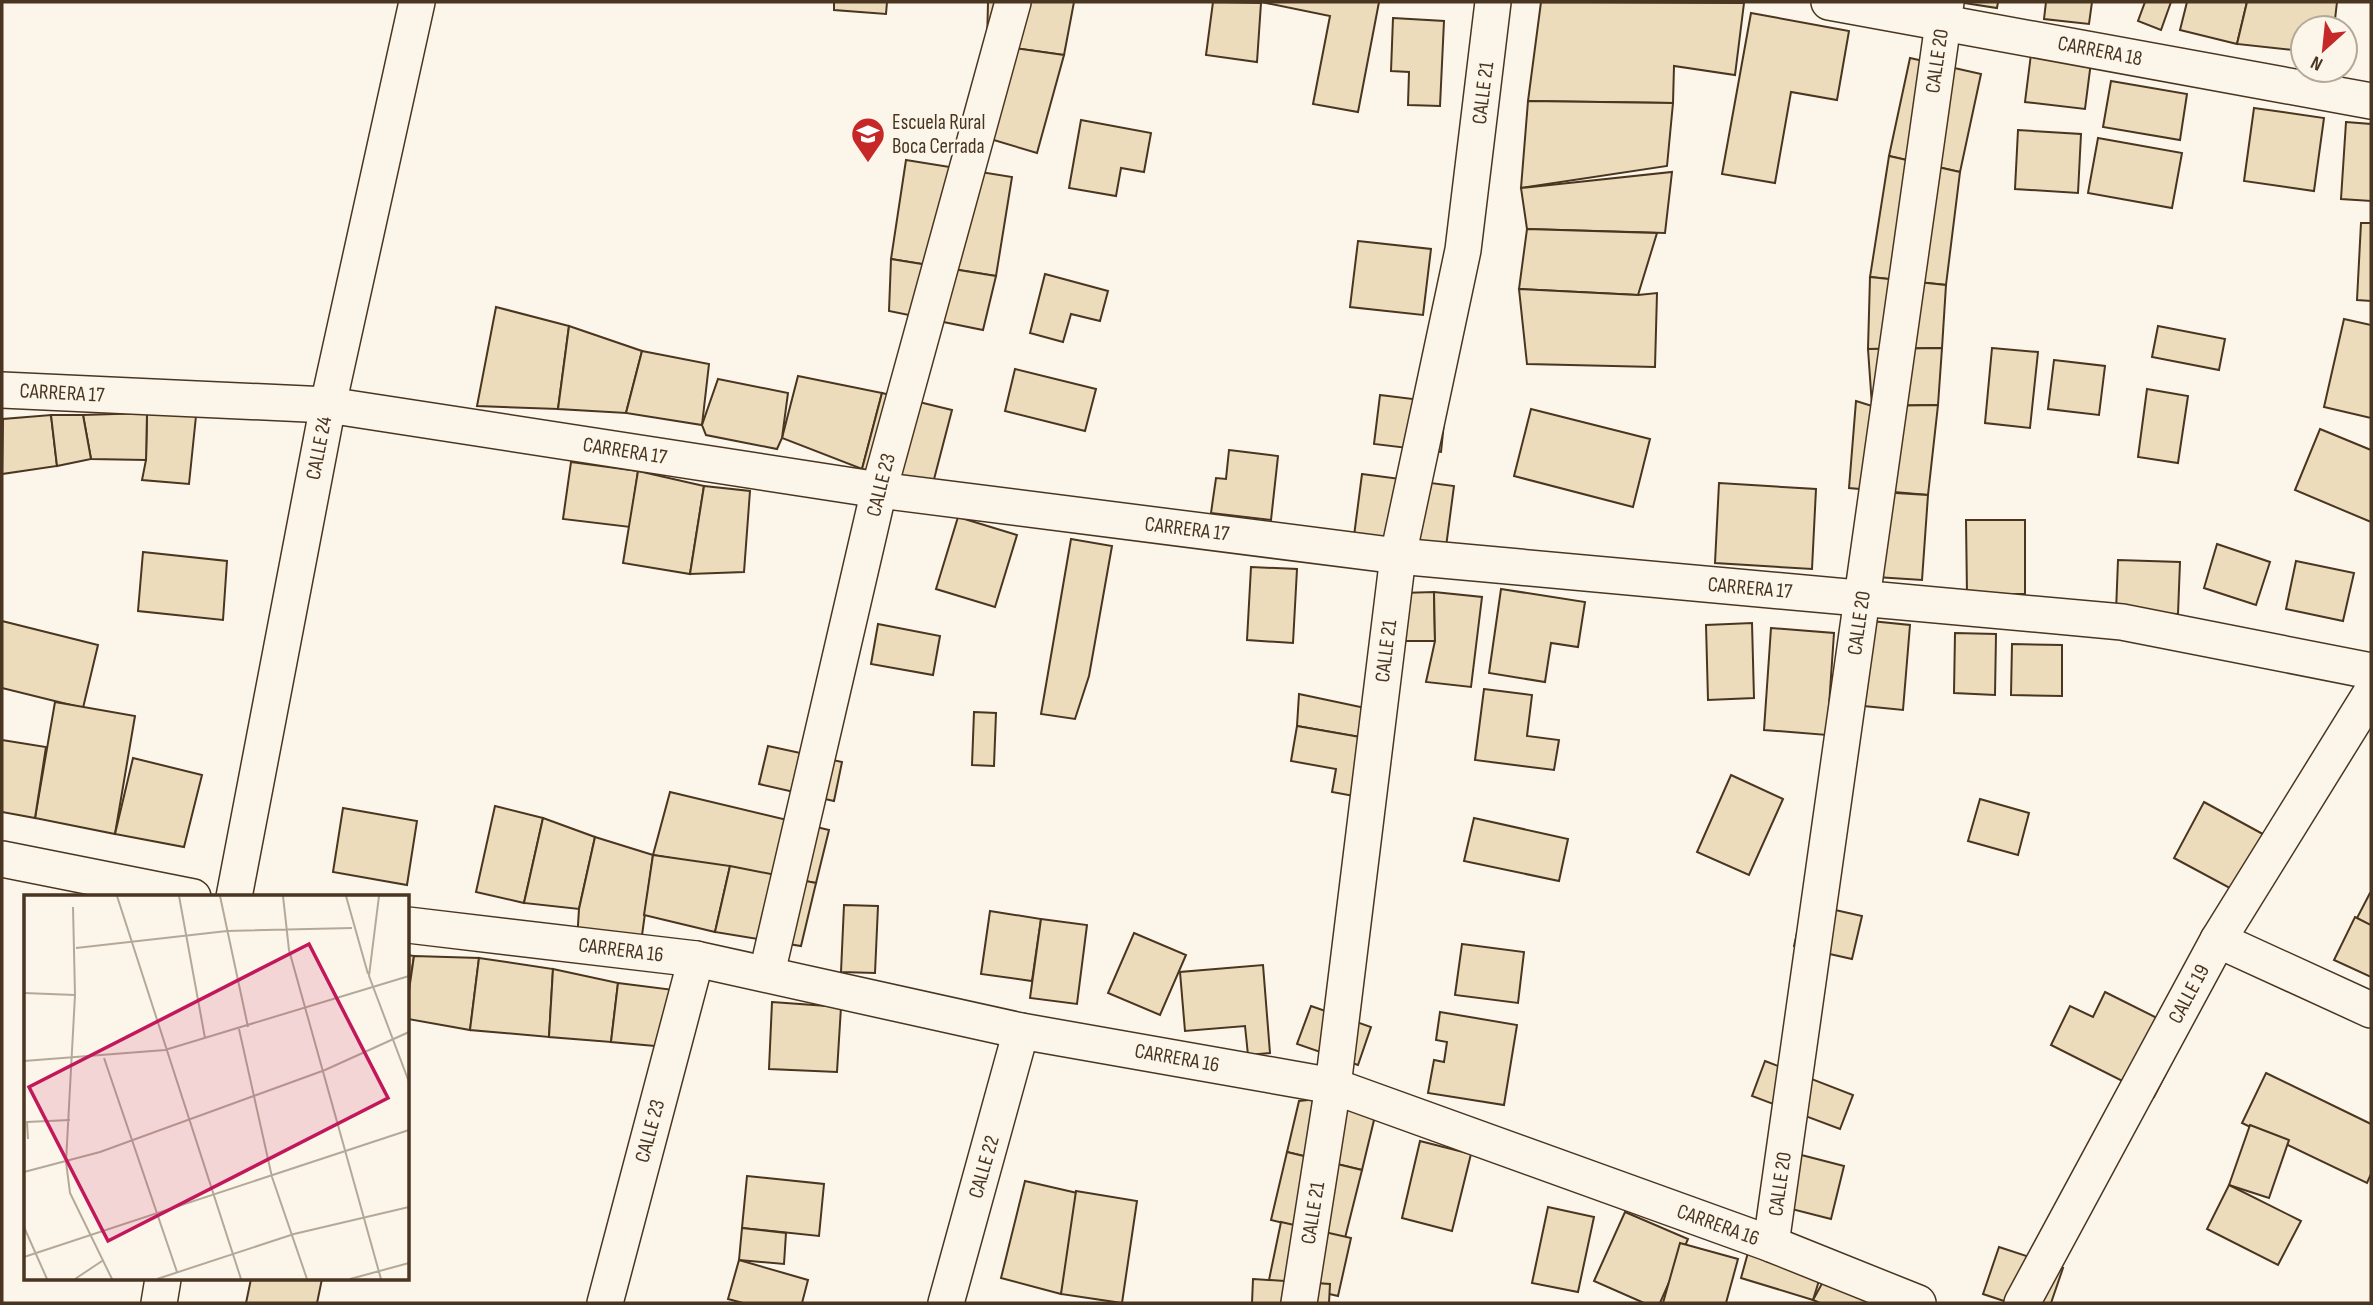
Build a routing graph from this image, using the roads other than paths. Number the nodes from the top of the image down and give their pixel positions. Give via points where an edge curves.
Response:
1 (417, 2) edge
2 (1013, 2) edge
3 (1493, 2) edge
4 (1829, 2) edge
5 (1945, 11) edge
6 (2371, 101) edge
7 (2, 390) edge
8 (328, 405) junction
9 (879, 490) junction
10 (1398, 556) junction
11 (1863, 598) junction
12 (2371, 671) edge
13 (2371, 693) edge
14 (2, 859) edge
15 (183, 895) edge
16 (234, 895) edge
17 (410, 926) edge
18 (2217, 940) junction
19 (695, 959) junction
20 (766, 973) junction
21 (2371, 1010) edge
22 (1021, 1031) junction
23 (1333, 1086) junction
24 (1772, 1244) junction
25 (163, 1280) edge
26 (159, 1303) edge
27 (605, 1303) edge
28 (946, 1303) edge
29 (1299, 1303) edge
30 (1918, 1303) edge
31 (2022, 1303) edge

1 - 8 street, CALLE 24
2 - 9 street, CALLE 23
3 - 10 street, CALLE 21 via 1464,250
4 - 5 street, CARRERA 18
5 - 6 street, CARRERA 18
5 - 11 street, CALLE 20
7 - 8 street, CARRERA 17
8 - 9 street, CARRERA 17
8 - 16 street, CALLE 24
9 - 10 street, CARRERA 17
9 - 20 street, CALLE 23
10 - 11 street, CARRERA 17
10 - 23 street, CALLE 21
11 - 12 street, CARRERA 17 via 2122,622
11 - 24 street, CALLE 20
13 - 18 street, CALLE 19
14 - 15 street
17 - 19 street, CARRERA 16
18 - 21 street
18 - 31 street, CALLE 19
19 - 20 street, CARRERA 16
19 - 27 street, CALLE 23
20 - 22 street, CARRERA 16
22 - 23 street, CARRERA 16
22 - 28 street, CALLE 22
23 - 24 street, CARRERA 16
23 - 29 street, CALLE 21
24 - 30 street, CARRERA 16
25 - 26 street

